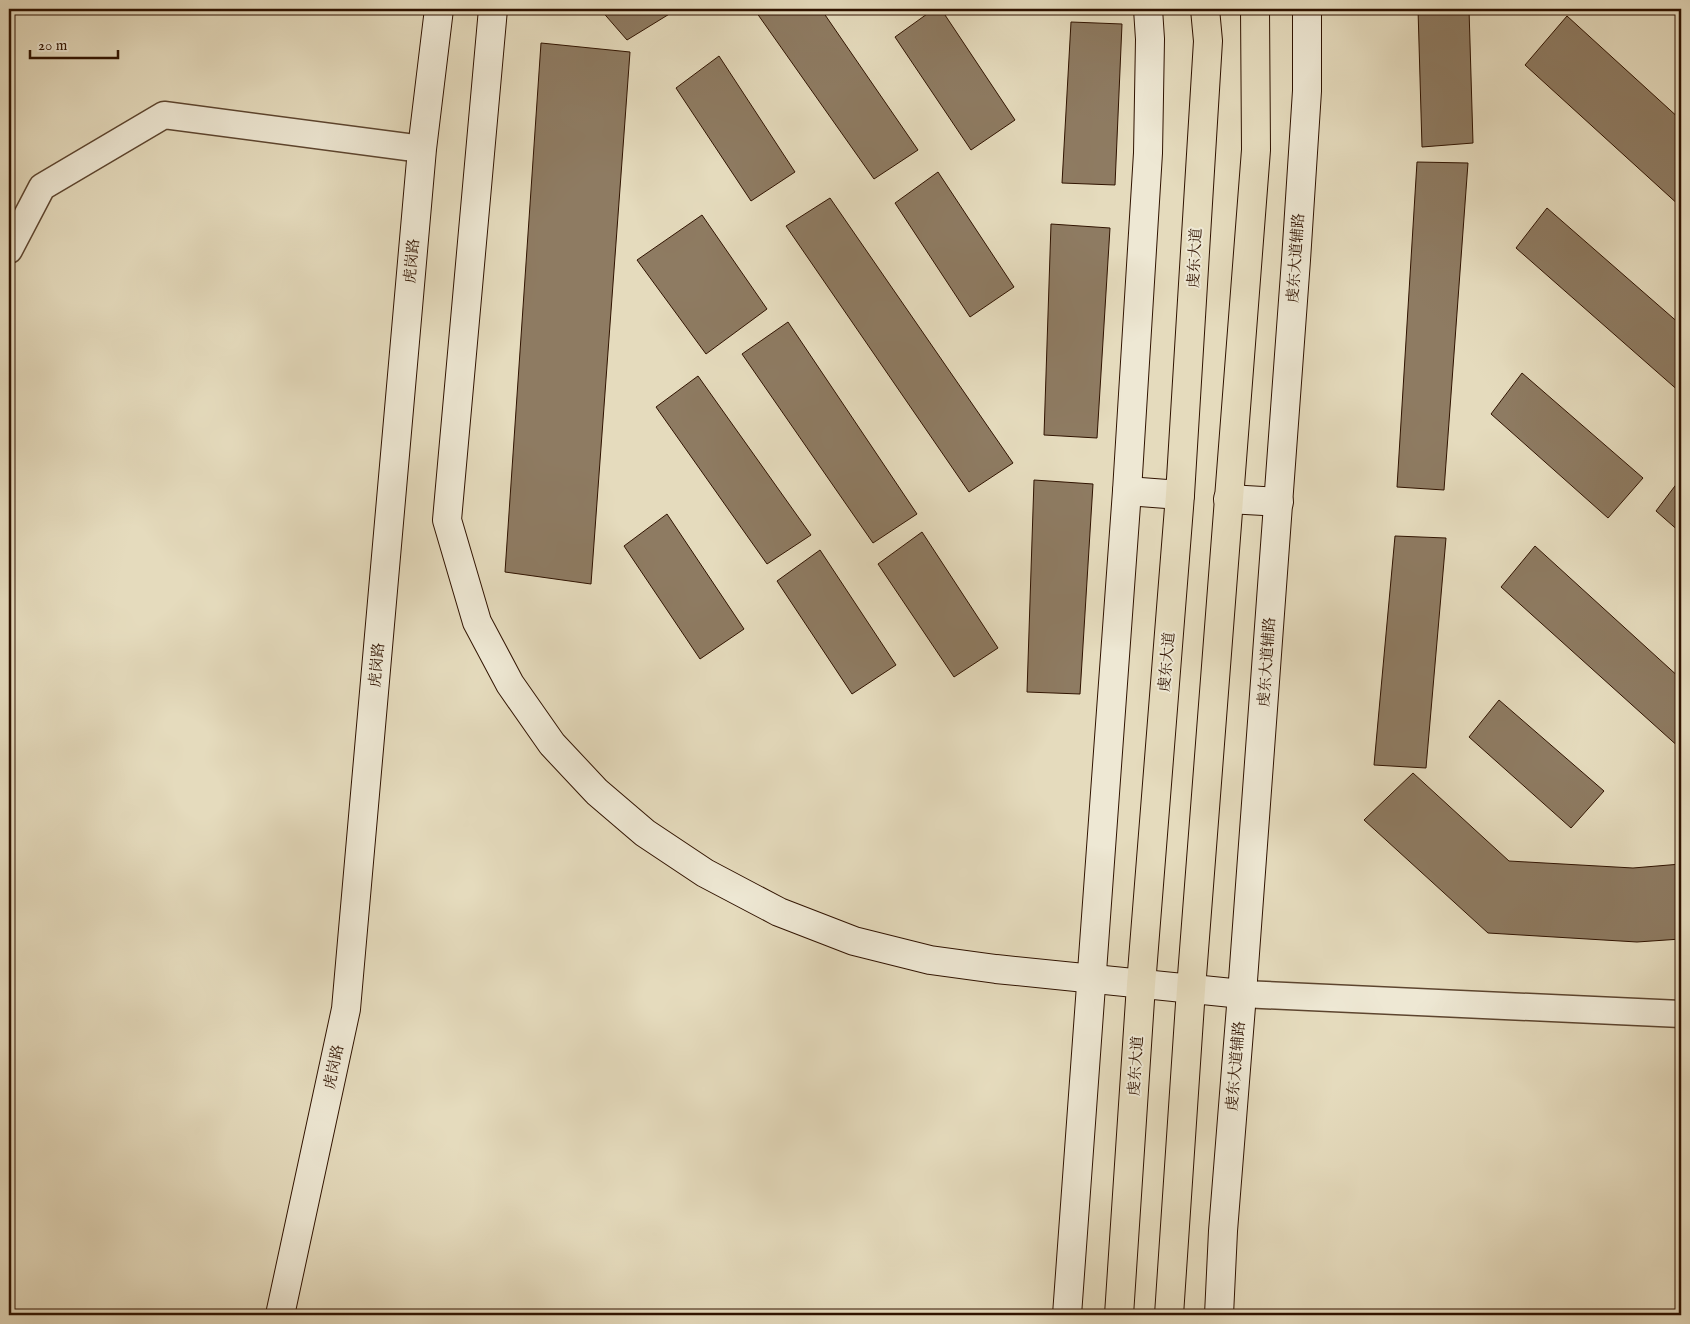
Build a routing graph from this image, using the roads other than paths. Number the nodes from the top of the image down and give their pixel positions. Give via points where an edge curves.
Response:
1 (439, 9) edge
2 (494, 9) edge
3 (1148, 9) edge
4 (1205, 9) edge
5 (1255, 9) edge
6 (1307, 9) edge
7 (422, 149) junction
8 (9, 250) edge
9 (1127, 491) junction
10 (1180, 496) junction
11 (1228, 499) junction
12 (1279, 502) junction
13 (1091, 979) junction
14 (1141, 984) junction
15 (1192, 989) junction
16 (1242, 994) junction
17 (1681, 1014) edge
18 (280, 1315) edge
19 (1067, 1315) edge
20 (1119, 1315) edge
21 (1169, 1315) edge
22 (1219, 1315) edge

1 - 7 street, 虎岗路
2 - 13 street via 447,520 477,622 510,684 552,744 597,792 645,833 705,873 779,912 854,941 930,960
3 - 9 street via 1148,153
4 - 10 main road, 虔东大道 via 1208,51
5 - 11 main road via 1256,150
6 - 12 street, 虔东大道辅路 via 1307,91
7 - 8 street via 164,115 42,187
7 - 18 street, 虎岗路 via 346,1009
9 - 10 street
9 - 13 street
10 - 14 main road, 虔东大道
11 - 12 street
11 - 15 main road
12 - 16 street, 虔东大道辅路
13 - 14 street
13 - 19 street
14 - 15 street
14 - 20 main road, 虔东大道
15 - 16 street
15 - 21 main road
16 - 17 street
16 - 22 street, 虔东大道辅路

